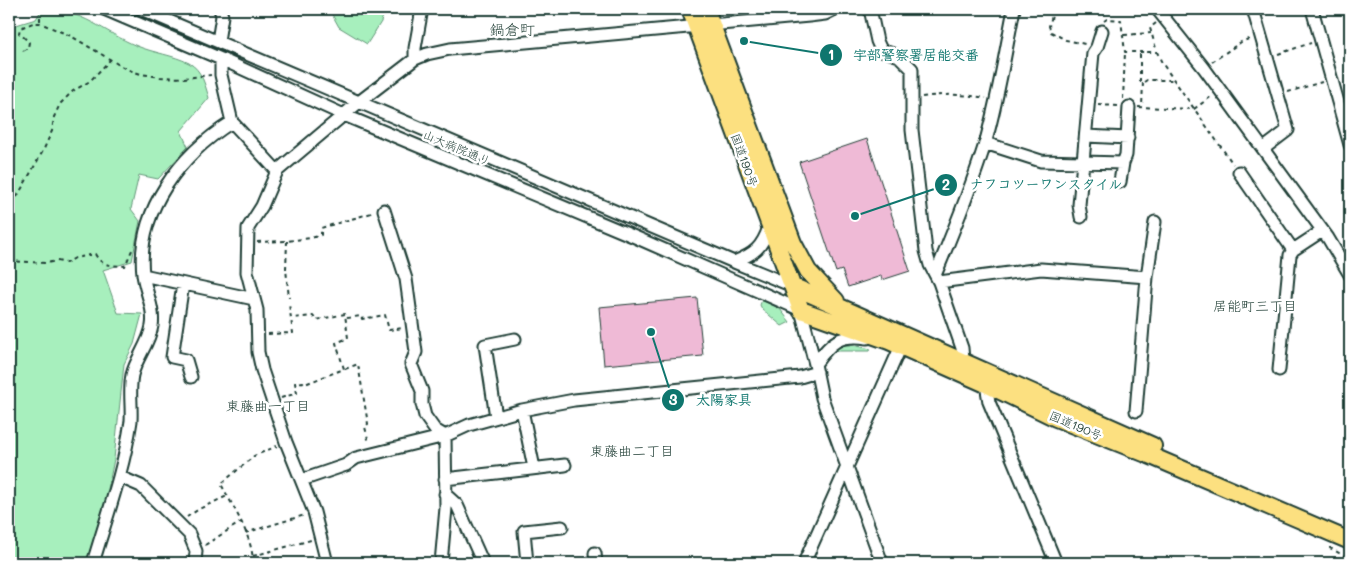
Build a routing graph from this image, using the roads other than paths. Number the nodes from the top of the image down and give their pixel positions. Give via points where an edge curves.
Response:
1 (104, 9) edge
2 (142, 9) edge
3 (220, 9) edge
4 (422, 9) edge
5 (690, 9) edge
6 (706, 9) edge
7 (835, 9) edge
8 (870, 9) edge
9 (1014, 9) edge
10 (1253, 9) edge
11 (1312, 9) edge
12 (1160, 13) edge
13 (704, 25) junction
14 (1102, 31) road end
15 (218, 41) junction
16 (221, 59) junction
17 (415, 59) junction
18 (359, 102) junction
19 (1129, 107) road end
20 (344, 114) junction
21 (232, 122) junction
22 (751, 133) junction
23 (1086, 136) junction
24 (1128, 138) junction
25 (985, 143) junction
26 (1350, 145) edge
27 (1262, 149) junction
28 (1083, 162) junction
29 (1123, 163) junction
30 (277, 171) junction
31 (1239, 172) road end
32 (1120, 182) dead end
33 (384, 210) road end
34 (1081, 217) dead end
35 (1155, 222) dead end
36 (769, 227) junction
37 (1322, 231) junction
38 (1293, 250) junction
39 (734, 262) junction
40 (144, 275) junction
41 (1350, 275) edge
42 (1147, 277) junction
43 (938, 278) junction
44 (183, 284) junction
45 (795, 287) junction
46 (254, 298) junction
47 (801, 310) junction
48 (850, 311) junction
49 (515, 339) dead end
50 (895, 344) junction
51 (962, 360) junction
52 (816, 368) junction
53 (1279, 370) dead end
54 (191, 377) dead end
55 (986, 384) junction
56 (522, 410) junction
57 (1136, 411) dead end
58 (496, 417) junction
59 (445, 436) junction
60 (565, 465) dead end
61 (848, 467) junction
62 (534, 468) junction
63 (120, 477) junction
64 (445, 479) junction
65 (302, 480) junction
66 (445, 494) junction
67 (562, 527) dead end
68 (1350, 530) edge
69 (1350, 541) edge
70 (524, 562) edge
71 (93, 563) edge
72 (195, 563) edge
73 (327, 563) edge
74 (441, 563) edge
75 (483, 563) edge
76 (804, 563) edge
77 (882, 563) edge
78 (1056, 563) edge

1 - 16 street, 山大病院通り
2 - 15 street, 山大病院通り
3 - 15 street
4 - 17 street
5 - 13 highway, 国道190号
6 - 13 highway, 国道190号
7 - 13 street via 817,15
8 - 43 street via 881,50 898,56 912,69 912,130 926,251
9 - 25 street
10 - 27 street via 1288,130
11 - 26 street
12 - 27 street
13 - 17 street via 450,49
13 - 22 highway, 国道190号
13 - 36 highway, 国道190号
14 - 23 street via 1093,53
15 - 18 street, 山大病院通り
16 - 20 street, 山大病院通り
16 - 21 street via 221,74
17 - 18 street
18 - 20 street
18 - 39 street, 山大病院通り
19 - 24 street
20 - 30 street
20 - 47 street, 山大病院通り
21 - 30 street
21 - 40 street via 199,146 176,170 157,200 144,240
22 - 45 highway, 国道190号 via 754,153 796,277
22 - 48 highway, 国道190号 via 800,259 823,288
23 - 24 street
23 - 28 street
24 - 29 street
25 - 28 street via 1041,160
25 - 43 street
27 - 37 street
28 - 29 street
28 - 34 street
29 - 32 street
30 - 46 street via 262,206 248,228 247,272
31 - 38 street
33 - 59 street via 406,279 416,352 411,364 422,391 425,416 435,430
35 - 42 street
36 - 39 street via 759,248
36 - 45 highway, 国道190号
37 - 38 street
37 - 41 street
38 - 53 street
39 - 45 street, 山大病院通り
40 - 44 street
40 - 63 street via 152,324 132,375 131,420
42 - 43 street via 1041,269
42 - 57 street
43 - 51 street via 962,348
44 - 46 street
44 - 54 street via 172,357 186,360
45 - 47 highway, 国道190号
45 - 48 highway, 国道190号
46 - 65 street via 262,370
47 - 50 highway, 国道190号
47 - 52 street
48 - 51 highway, 国道190号
49 - 58 street via 485,345
50 - 52 street via 844,337 826,349
50 - 55 highway, 国道190号
50 - 61 street
51 - 68 highway, 国道190号
52 - 56 street via 800,377 574,400
52 - 61 street via 822,398
55 - 69 highway, 国道190号 via 1056,418
55 - 78 street via 989,402
56 - 58 street
56 - 62 street
58 - 59 street
59 - 64 street
59 - 65 street via 372,453
60 - 62 street
61 - 76 street
61 - 77 street
62 - 64 street
63 - 71 street
63 - 72 street via 141,486 189,534 196,551
64 - 66 street
65 - 73 street
66 - 74 street
66 - 75 street via 457,505
67 - 70 street via 524,532

